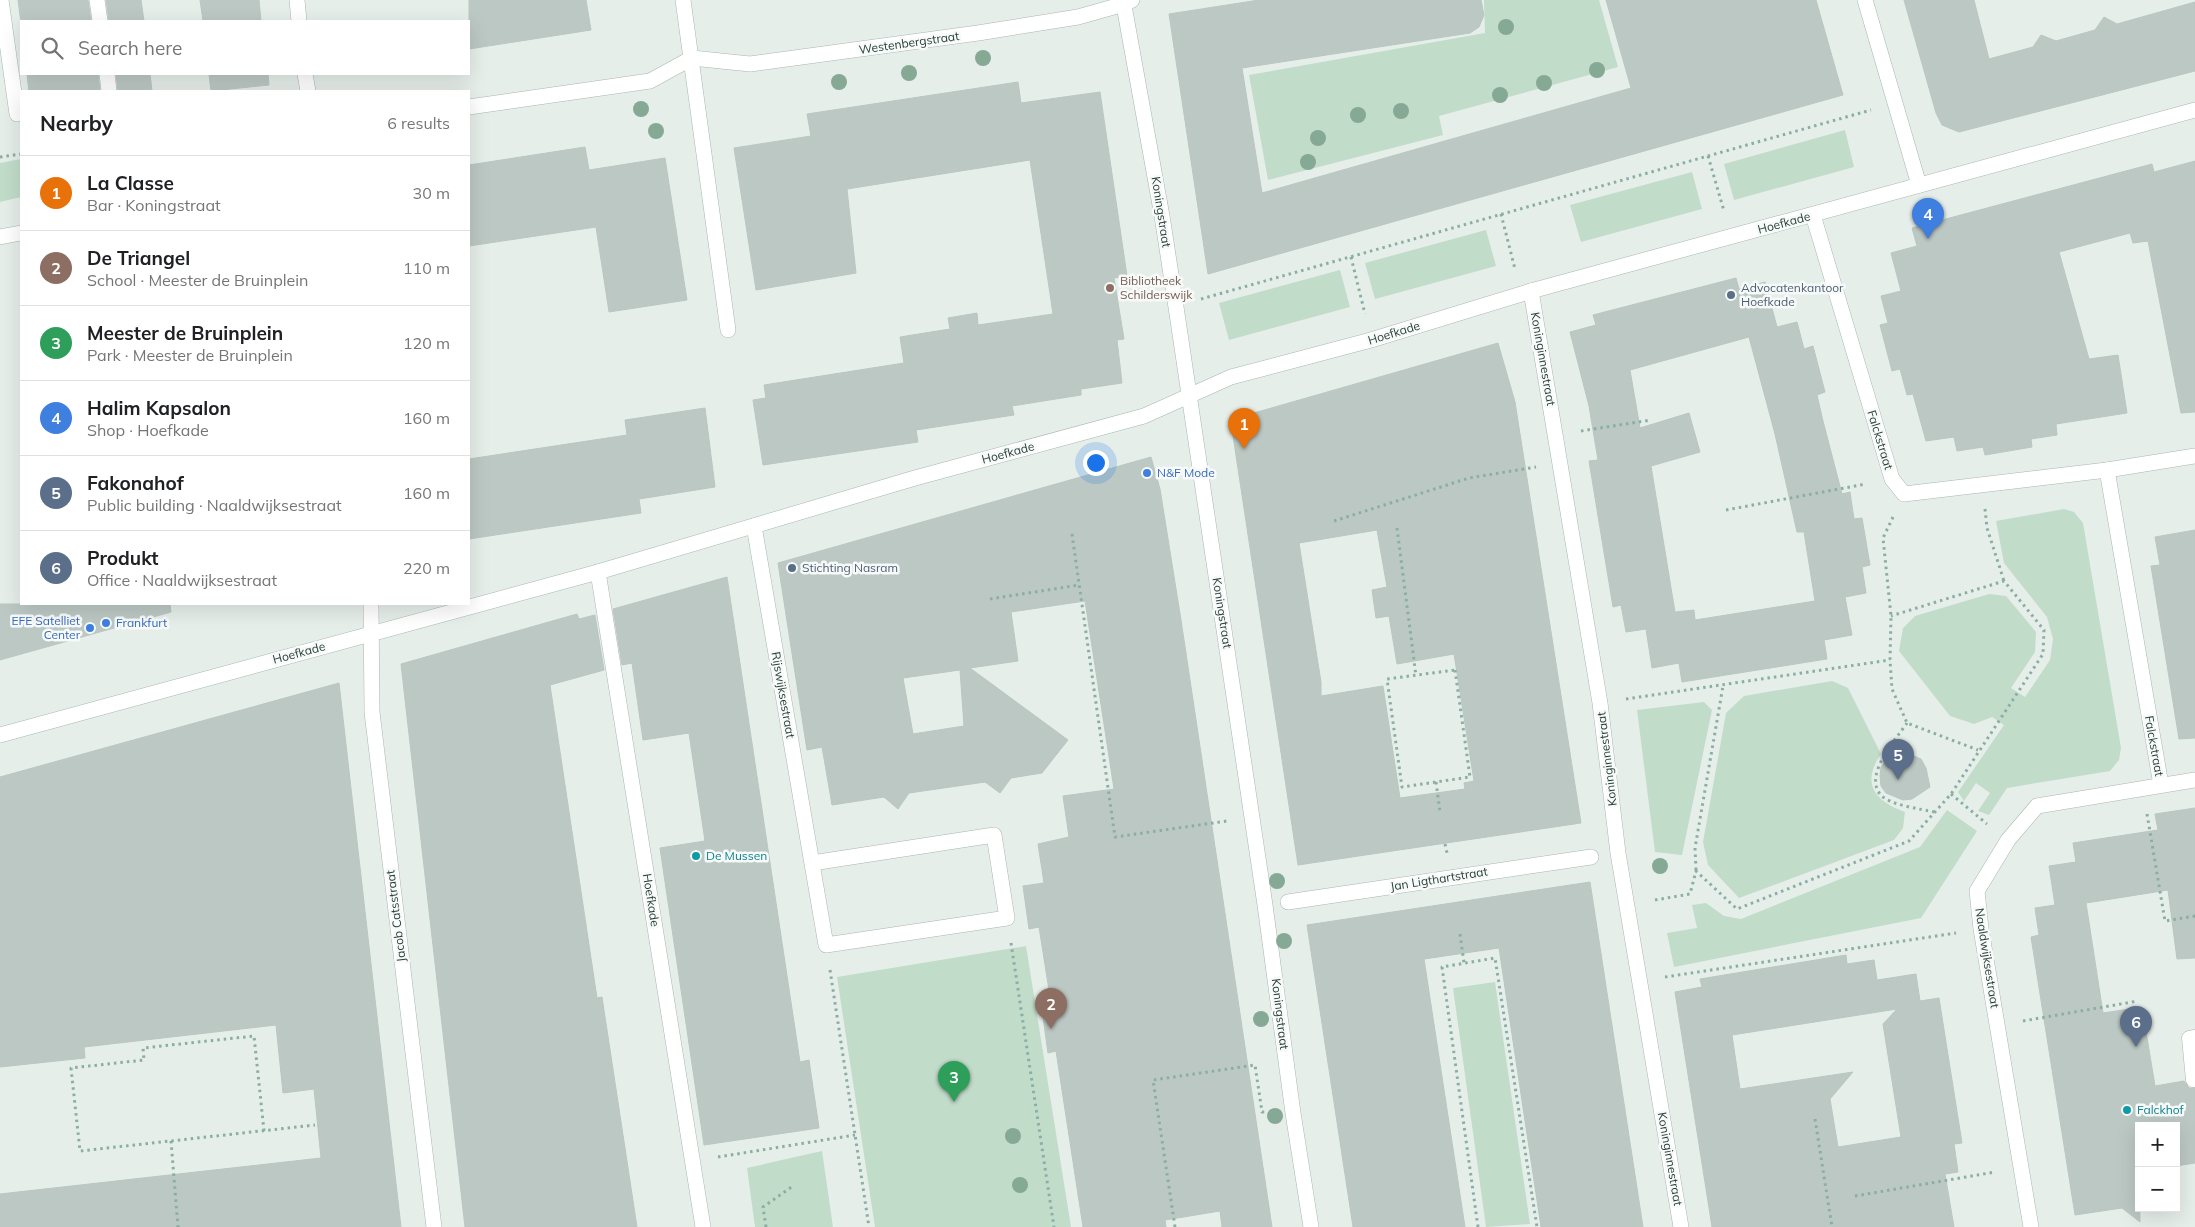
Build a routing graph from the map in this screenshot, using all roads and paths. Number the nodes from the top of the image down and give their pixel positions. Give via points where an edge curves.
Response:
1 (2, 0) edge
2 (97, 0) edge
3 (297, 0) edge
4 (683, 0) edge
5 (1865, 0) edge
6 (1126, 1) edge
7 (100, 20) edge
8 (299, 20) edge
9 (692, 58) junction
10 (107, 75) edge
11 (305, 75) edge
12 (109, 90) edge
13 (308, 90) edge
14 (1896, 103) junction
15 (470, 107) edge
16 (2195, 110) edge
17 (17, 114) dead end
18 (20, 154) edge
19 (1708, 156) junction
20 (0, 157) edge
21 (1919, 185) junction
22 (1501, 214) junction
23 (1813, 215) junction
24 (20, 233) edge
25 (1732, 237) junction
26 (0, 238) edge
27 (1351, 257) junction
28 (1526, 293) junction
29 (1176, 307) junction
30 (728, 330) dead end
31 (1371, 340) junction
32 (1189, 396) junction
33 (1652, 420) dead end
34 (1556, 435) junction
35 (2195, 456) edge
36 (1561, 463) junction
37 (2107, 470) junction
38 (1892, 479) junction
39 (1983, 484) junction
40 (1904, 494) junction
41 (1726, 510) dead end
42 (1334, 521) dead end
43 (754, 526) junction
44 (1397, 528) dead end
45 (1072, 534) dead end
46 (598, 572) junction
47 (2004, 581) junction
48 (1079, 585) junction
49 (990, 599) dead end
50 (371, 605) edge
51 (1891, 616) junction
52 (372, 633) junction
53 (1890, 660) junction
54 (1416, 676) junction
55 (1723, 686) junction
56 (1600, 702) junction
57 (1907, 723) junction
58 (0, 735) edge
59 (1978, 750) junction
60 (2195, 780) edge
61 (1436, 782) junction
62 (2161, 785) junction
63 (2143, 789) junction
64 (1951, 794) junction
65 (1440, 812) dead end
66 (1934, 812) junction
67 (1252, 817) junction
68 (2008, 840) junction
69 (1591, 857) dead end
70 (812, 863) junction
71 (1696, 870) junction
72 (1654, 900) dead end
73 (1288, 902) dead end
74 (2195, 916) edge
75 (1007, 918) junction
76 (1981, 929) junction
77 (1460, 934) dead end
78 (826, 945) junction
79 (1464, 963) junction
80 (1640, 981) junction
81 (2138, 1001) dead end
82 (1998, 1025) junction
83 (2195, 1037) edge
84 (2193, 1080) dead end
85 (1293, 1113) junction
86 (1815, 1119) dead end
87 (315, 1125) dead end
88 (264, 1131) junction
89 (855, 1135) junction
90 (171, 1140) junction
91 (693, 1161) junction
92 (2021, 1168) junction
93 (793, 1186) dead end
94 (1855, 1196) dead end
95 (178, 1227) edge
96 (434, 1227) edge
97 (703, 1227) edge
98 (766, 1227) edge
99 (869, 1227) edge
100 (1054, 1227) edge
101 (1175, 1227) edge
102 (1311, 1227) edge
103 (1478, 1227) edge
104 (1537, 1227) edge
105 (1681, 1227) edge
106 (1832, 1227) edge
107 (2031, 1227) edge

1 - 17 street
2 - 7 street
3 - 8 street
4 - 9 street
5 - 14 street
6 - 9 street, Westenbergstraat via 1078,17 750,64
6 - 29 street, Koningstraat
9 - 15 street via 650,81
9 - 30 street
10 - 12 street
11 - 13 street
14 - 19 path
14 - 21 street
16 - 21 street, Hoefkade
18 - 20 path
19 - 22 path
19 - 25 path
21 - 23 street, Hoefkade
22 - 27 path
22 - 28 path
23 - 25 street, Hoefkade
23 - 38 street, Falckstraat
24 - 26 street
25 - 28 street, Hoefkade
27 - 29 path
27 - 31 path
28 - 31 street, Hoefkade
28 - 34 street, Koninginnestraat
29 - 32 street, Koningstraat
31 - 32 street, Hoefkade via 1231,377
32 - 43 street, Hoefkade via 1144,416
32 - 67 street, Koningstraat
33 - 34 path
34 - 36 street, Koninginnestraat
35 - 37 street
36 - 42 path via 1469,478
36 - 56 street, Koninginnestraat
37 - 39 street
37 - 62 street, Falckstraat
38 - 40 street, Falckstraat
38 - 41 path
39 - 40 street
39 - 47 path via 1987,528
40 - 51 path via 1882,538
43 - 46 street, Hoefkade
43 - 70 street, Rijswijksestraat
44 - 54 path
45 - 48 path
46 - 52 street, Hoefkade
46 - 91 street, Hoefkade
47 - 51 path
47 - 59 path via 2044,630 2044,654
48 - 49 path
48 - 67 path via 1115,837
50 - 52 street, Jacob Catsstraat
51 - 53 path
52 - 58 street, Hoefkade
52 - 96 street, Jacob Catsstraat via 372,712
53 - 55 path
53 - 57 path via 1892,689
54 - 61 path via 1387,679 1402,787
54 - 61 path via 1455,670 1470,777
55 - 56 path
55 - 71 path via 1694,848
56 - 80 street, Koninginnestraat via 1618,853
57 - 59 path
57 - 66 path via 1883,757 1876,783 1880,795 1893,802
59 - 64 path
60 - 62 street, Naaldwijksestraat
61 - 65 path
62 - 63 street, Naaldwijksestraat
63 - 68 street, Naaldwijksestraat via 2037,806
63 - 74 path via 2165,921
64 - 66 path
64 - 68 path
66 - 71 path via 1908,841 1737,909
67 - 85 street, Koningstraat
68 - 76 street, Naaldwijksestraat via 1977,891
69 - 73 street, Jan Ligthartstraat
70 - 75 street via 994,835
70 - 78 street, Rijswijksestraat
71 - 72 path via 1690,894
75 - 78 street
75 - 100 path
76 - 80 path
76 - 82 street, Naaldwijksestraat
77 - 79 path
78 - 89 path
79 - 103 path via 1442,967
79 - 104 path via 1495,958
80 - 105 street, Koninginnestraat
81 - 82 path
82 - 92 street, Naaldwijksestraat
83 - 84 lane via 2189,1038
85 - 101 path via 1262,1112 1255,1065 1153,1080
85 - 102 street, Koningstraat
86 - 106 path
87 - 88 path
88 - 90 path
88 - 90 path via 254,1036 143,1048 144,1060 71,1068 80,1151
89 - 91 path
89 - 99 path
90 - 95 path
91 - 97 street, Hoefkade
92 - 94 path
92 - 107 street, Naaldwijksestraat
93 - 98 path via 763,1208

